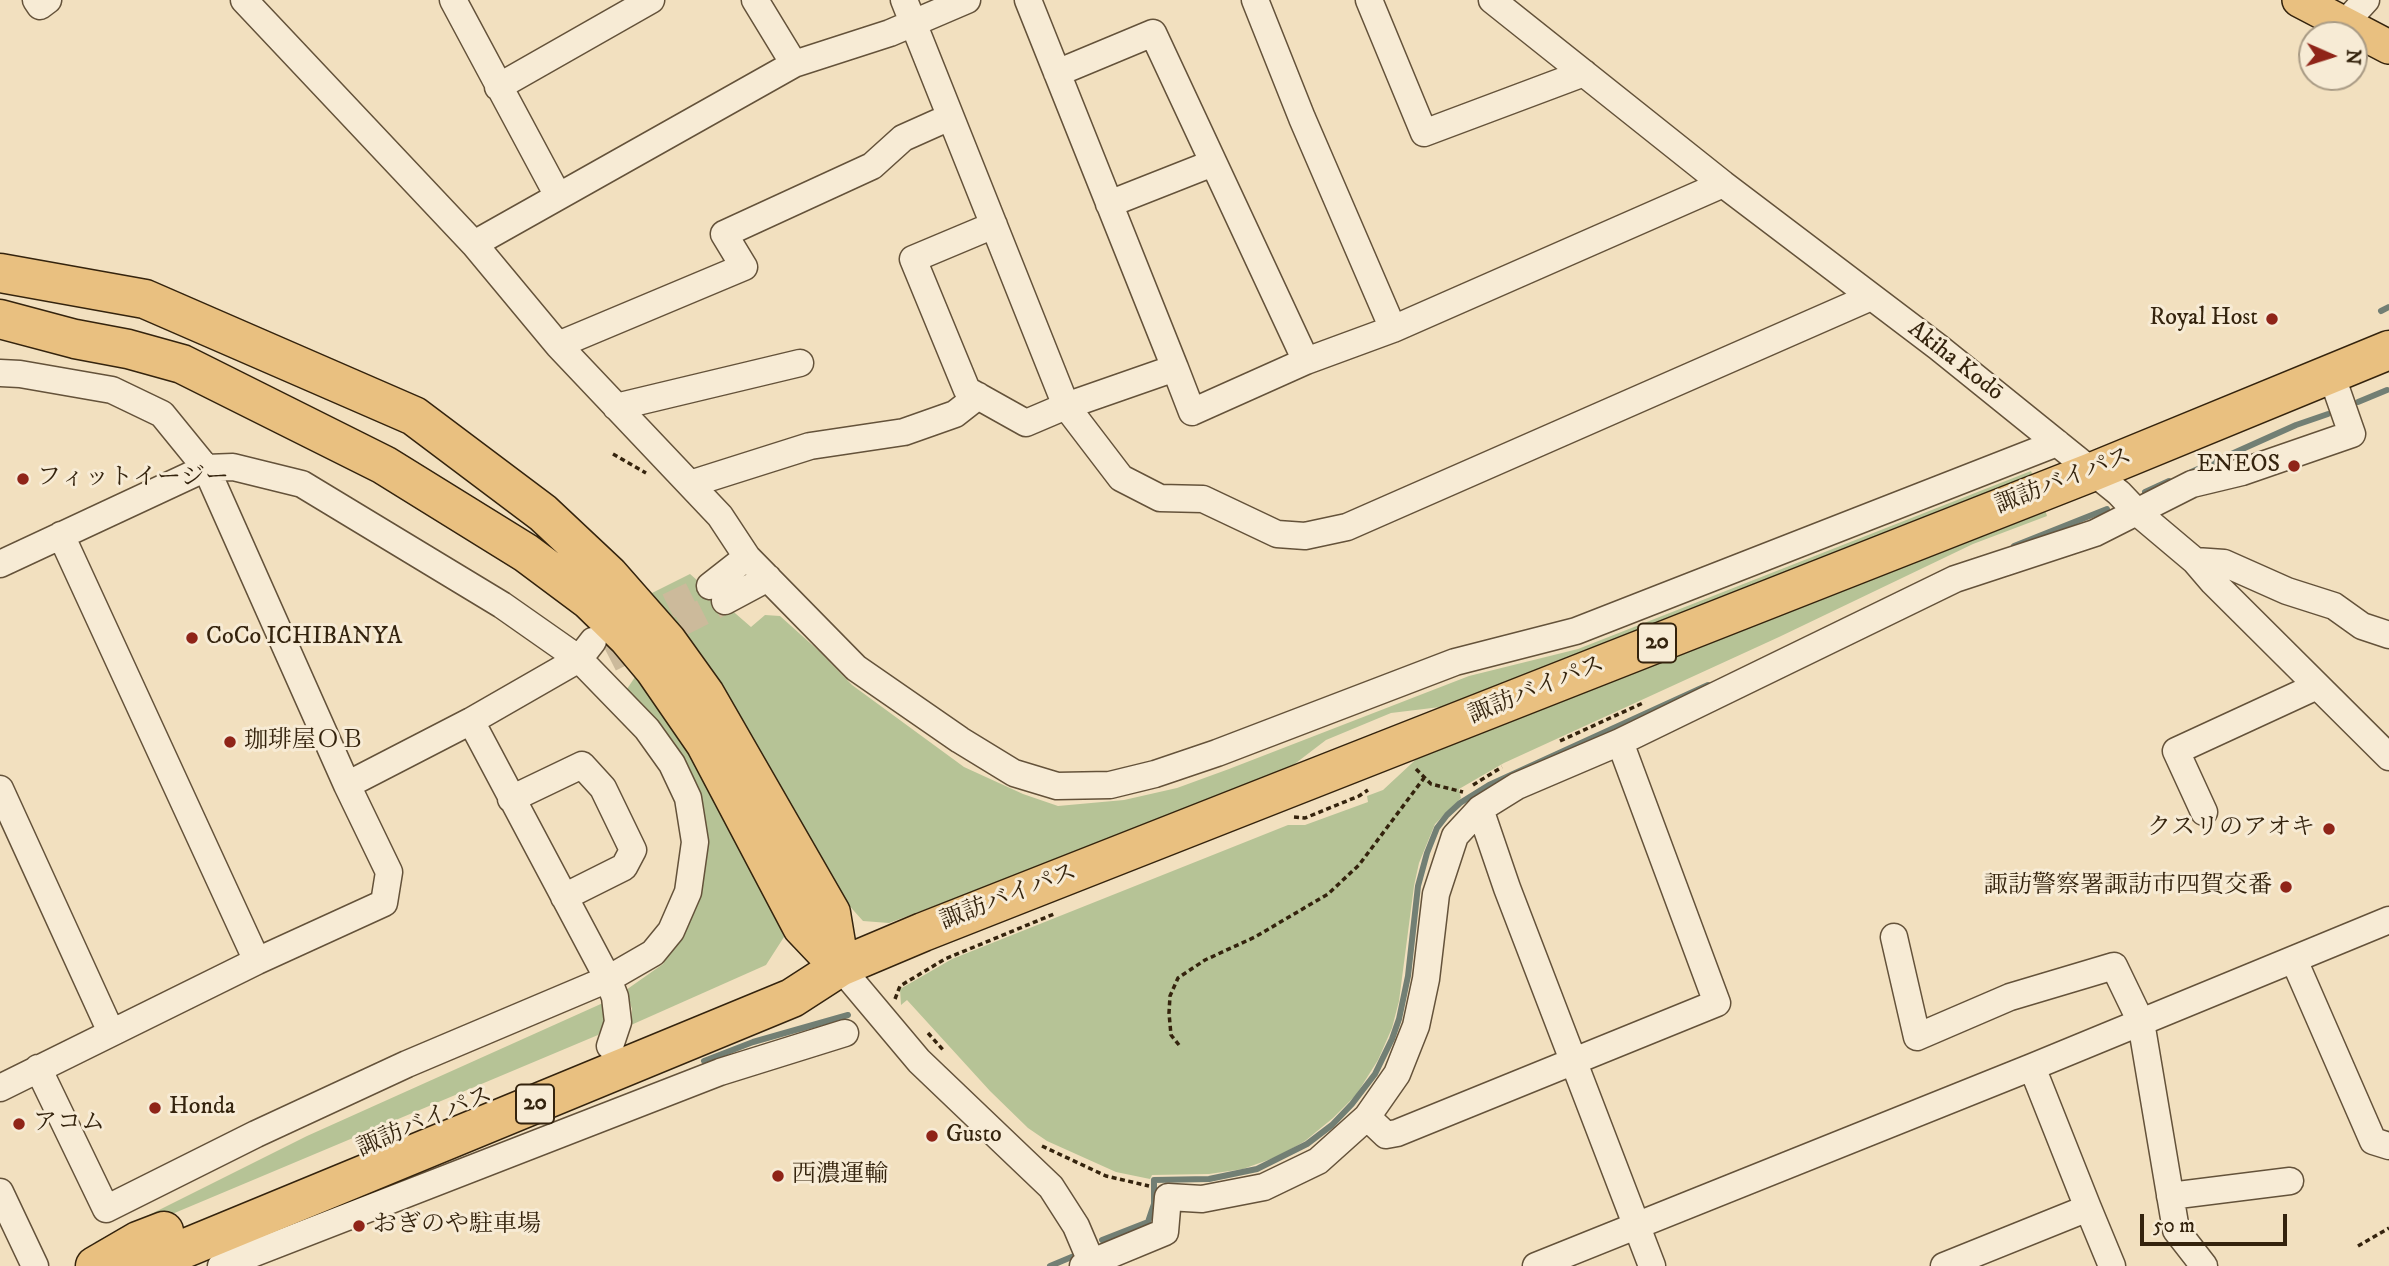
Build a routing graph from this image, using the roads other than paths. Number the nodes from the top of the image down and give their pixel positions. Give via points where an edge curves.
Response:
1 (36, 0) edge
2 (48, 0) edge
3 (244, 0) edge
4 (453, 0) edge
5 (651, 0) edge
6 (755, 0) edge
7 (967, 0) edge
8 (1028, 0) edge
9 (1255, 0) edge
10 (1368, 0) edge
11 (1492, 0) edge
12 (2299, 0) edge
13 (610, 10) edge
14 (908, 11) edge
15 (2355, 12) edge
16 (2389, 47) edge
17 (794, 64) junction
18 (1057, 73) junction
19 (1584, 73) junction
20 (498, 87) junction
21 (950, 117) junction
22 (1213, 163) junction
23 (1723, 184) junction
24 (558, 196) junction
25 (1109, 204) junction
26 (994, 225) junction
27 (474, 244) junction
28 (0, 273) edge
29 (1871, 297) junction
30 (0, 298) edge
31 (0, 319) edge
32 (209, 327) junction
33 (1393, 329) junction
34 (75, 339) junction
35 (0, 344) edge
36 (558, 345) junction
37 (2389, 351) edge
38 (1306, 362) junction
39 (800, 363) dead end
40 (1175, 368) junction
41 (0, 373) edge
42 (2331, 374) junction
43 (978, 396) junction
44 (1066, 406) junction
45 (616, 407) junction
46 (2057, 443) junction
47 (206, 468) junction
48 (2092, 472) junction
49 (690, 484) junction
50 (2138, 513) junction
51 (61, 535) junction
52 (747, 556) junction
53 (2195, 561) junction
54 (0, 564) edge
55 (768, 578) junction
56 (2389, 635) edge
57 (593, 658) junction
58 (2317, 686) junction
59 (471, 721) junction
60 (1620, 742) junction
61 (2389, 756) edge
62 (347, 785) junction
63 (0, 789) edge
64 (511, 799) junction
65 (1471, 800) junction
66 (2204, 813) dead end
67 (564, 897) junction
68 (2389, 920) edge
69 (1894, 937) dead end
70 (2294, 960) junction
71 (257, 961) junction
72 (840, 967) junction
73 (608, 979) junction
74 (2141, 1022) junction
75 (111, 1032) junction
76 (845, 1034) dead end
77 (610, 1046) junction
78 (1573, 1061) junction
79 (2032, 1067) junction
80 (38, 1068) junction
81 (0, 1088) edge
82 (546, 1099) junction
83 (1367, 1117) junction
84 (561, 1138) junction
85 (2389, 1146) edge
86 (428, 1176) junction
87 (2290, 1181) dead end
88 (0, 1192) edge
89 (2170, 1196) junction
90 (2088, 1208) junction
91 (303, 1225) junction
92 (1635, 1225) junction
93 (1089, 1265) edge
94 (35, 1266) edge
95 (95, 1266) edge
96 (142, 1266) edge
97 (221, 1266) edge
98 (1536, 1266) edge
99 (1652, 1266) edge
100 (1944, 1266) edge
101 (2112, 1266) edge
102 (2204, 1266) edge

1 - 2 street via 40,6
3 - 27 street
4 - 20 street
5 - 13 street
6 - 17 street
7 - 14 street
8 - 18 street
9 - 33 street
10 - 19 street via 1424,133
11 - 19 street, Akiha Kodō
12 - 15 main road
13 - 20 street
14 - 17 street via 890,33
14 - 21 street
15 - 16 main road
17 - 24 street
18 - 22 street via 1153,33
18 - 25 street
19 - 23 street, Akiha Kodō
20 - 24 street
21 - 26 street
21 - 36 street via 903,138 872,166 724,234 744,267
22 - 25 street
22 - 38 street
23 - 29 street, Akiha Kodō
23 - 33 street
24 - 27 street
25 - 40 street
26 - 43 street via 913,259 967,390
26 - 44 street
27 - 36 street
28 - 32 highway via 145,299
29 - 44 street via 1347,527 1305,536 1277,534 1203,499 1160,498 1121,478
29 - 46 street, Akiha Kodō
30 - 32 highway via 49,301
31 - 34 highway
32 - 72 highway via 414,416 542,513 609,575 667,640 705,694 831,913
33 - 38 street
34 - 35 highway
34 - 72 highway via 181,364 384,465 526,553 589,600 654,669 705,743 802,928
36 - 45 street
37 - 42 highway, 諏訪バイパス / 20
38 - 40 street via 1192,412
39 - 45 street
40 - 44 street
41 - 47 street via 112,390 162,414
42 - 48 highway, 諏訪バイパス / 20
42 - 50 street via 2352,434 2192,484
43 - 44 street via 1026,423
43 - 49 street via 955,414 904,432 810,446
45 - 49 street
46 - 48 street, Akiha Kodō
46 - 55 street via 1576,631 1455,662 1217,753 1110,785 1056,786 992,760 856,668
47 - 51 street
47 - 57 street via 233,467 302,484
47 - 62 street
48 - 50 street, Akiha Kodō
48 - 72 highway, 諏訪バイパス / 20
49 - 52 street via 720,516
50 - 53 street, Akiha Kodō
50 - 60 street via 2095,533 1955,579
51 - 54 street
51 - 71 street
52 - 55 street
52 - 55 street via 718,593
53 - 56 street via 2224,563 2334,606 2362,626
53 - 58 street, Akiha Kodō
57 - 59 street
57 - 73 street via 672,764 688,798 695,842 688,892 671,931 653,953
58 - 61 street, Akiha Kodō
58 - 66 street via 2176,751
59 - 62 street
59 - 64 street
60 - 65 street via 1517,786
60 - 78 street via 1717,1003
62 - 71 street via 389,872 384,903
63 - 75 street
64 - 67 street
64 - 67 street via 582,765 603,788 633,850 624,867
65 - 78 street
65 - 83 street via 1436,894 1416,1026 1397,1074
67 - 73 street
68 - 70 street
69 - 74 street via 1917,1037 2010,997 2114,966
70 - 74 street
70 - 85 street via 2373,1141
71 - 75 street
72 - 77 highway, 諏訪バイパス / 20 via 774,978
72 - 82 highway, 諏訪バイパス / 20 via 792,999
72 - 93 street via 919,1061 1051,1186 1076,1226
73 - 77 street via 618,1022
73 - 80 street via 407,1064 106,1209
74 - 79 street
74 - 89 street
75 - 80 street
76 - 84 street via 720,1072
77 - 95 highway, 諏訪バイパス / 20 via 138,1241
78 - 83 street via 1397,1133 1385,1135
78 - 92 street
79 - 90 street
79 - 92 street
80 - 81 street
82 - 84 street
82 - 86 highway, 諏訪バイパス / 20
83 - 93 street via 1318,1161 1264,1187 1202,1199 1168,1197 1165,1232
84 - 86 street
86 - 91 highway, 諏訪バイパス / 20
87 - 89 street
88 - 94 street
89 - 102 street via 2176,1230
90 - 100 street
90 - 101 street
91 - 96 highway, 諏訪バイパス / 20
91 - 97 street
92 - 98 street
92 - 99 street

